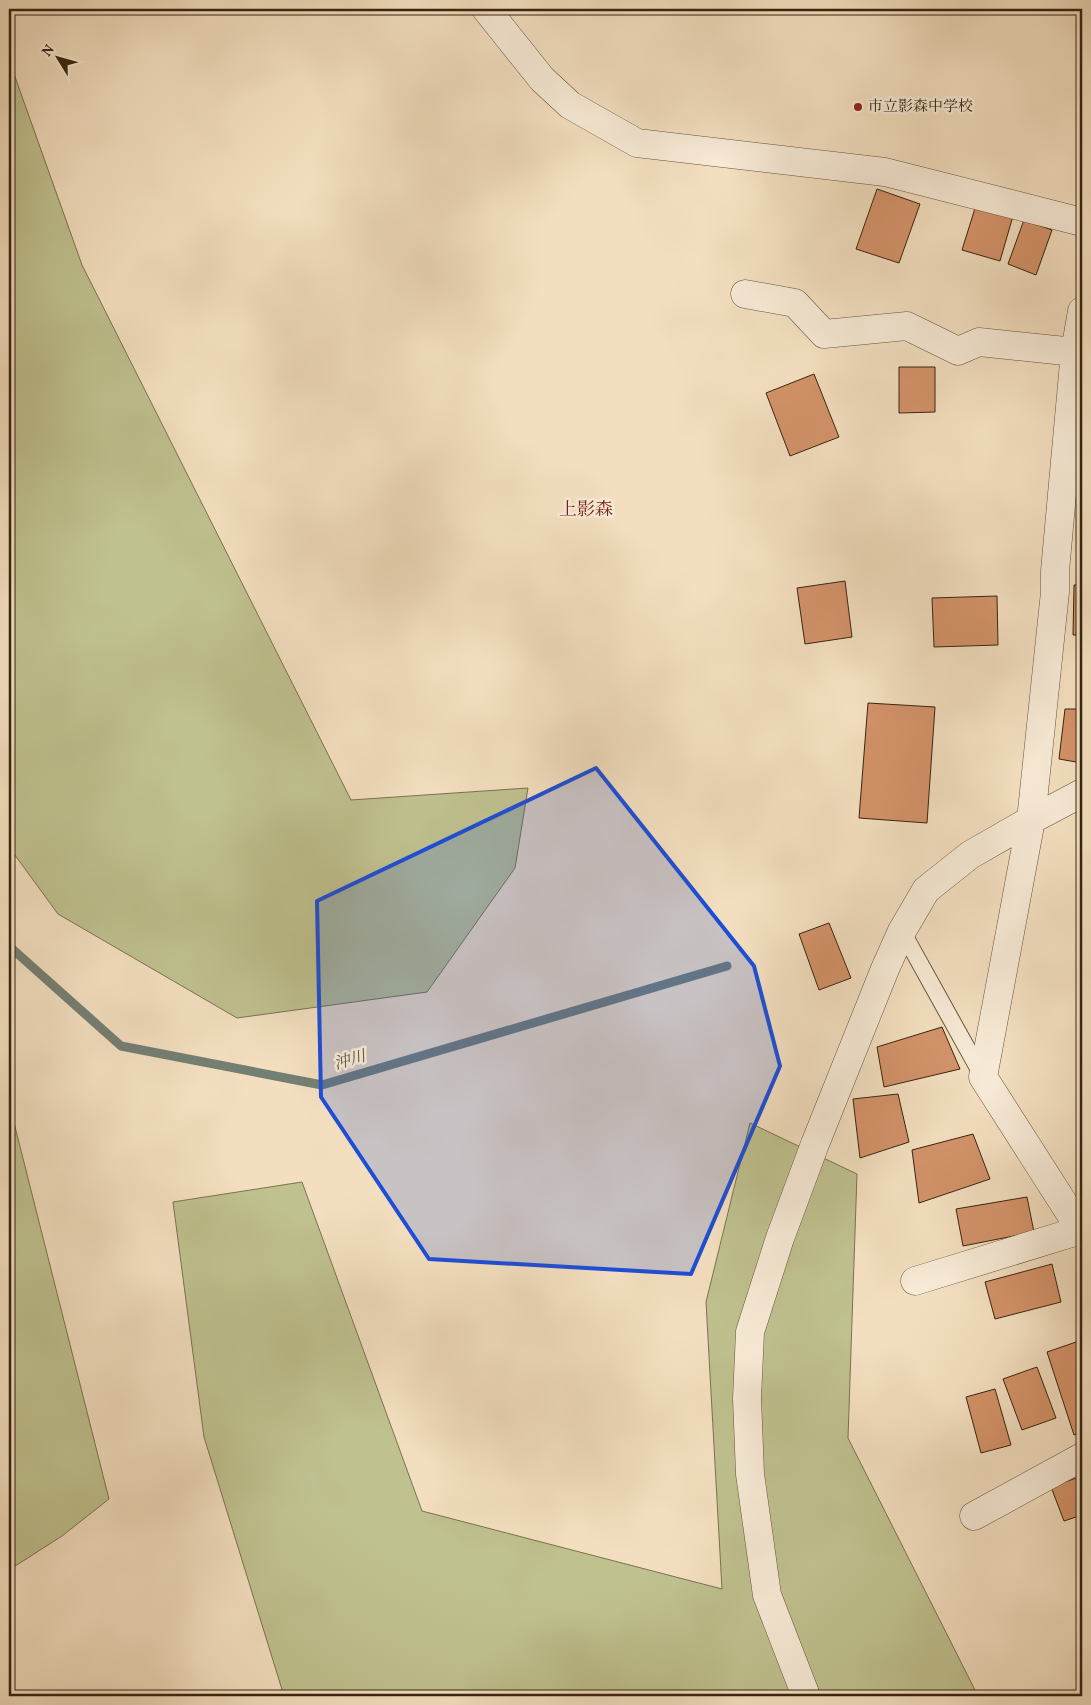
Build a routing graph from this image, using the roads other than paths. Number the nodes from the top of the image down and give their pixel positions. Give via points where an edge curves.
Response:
1 (486, 9) edge
2 (1082, 222) edge
3 (745, 294) dead end
4 (1082, 311) edge
5 (1075, 352) junction
6 (1082, 794) edge
7 (1031, 820) junction
8 (902, 931) junction
9 (982, 1077) junction
10 (1079, 1220) edge
11 (916, 1281) dead end
12 (1082, 1457) edge
13 (974, 1516) dead end
14 (806, 1696) edge

1 - 2 street via 542,79 570,105 637,143 884,172
3 - 5 street via 795,303 824,334 907,326 958,350 979,342
4 - 5 street
5 - 7 street via 1055,592
6 - 7 street
7 - 8 street via 970,855 926,890
7 - 9 street
8 - 9 lane
8 - 14 street via 780,1238 750,1332 747,1398 750,1474 767,1595
9 - 10 street
10 - 11 street
12 - 13 street

